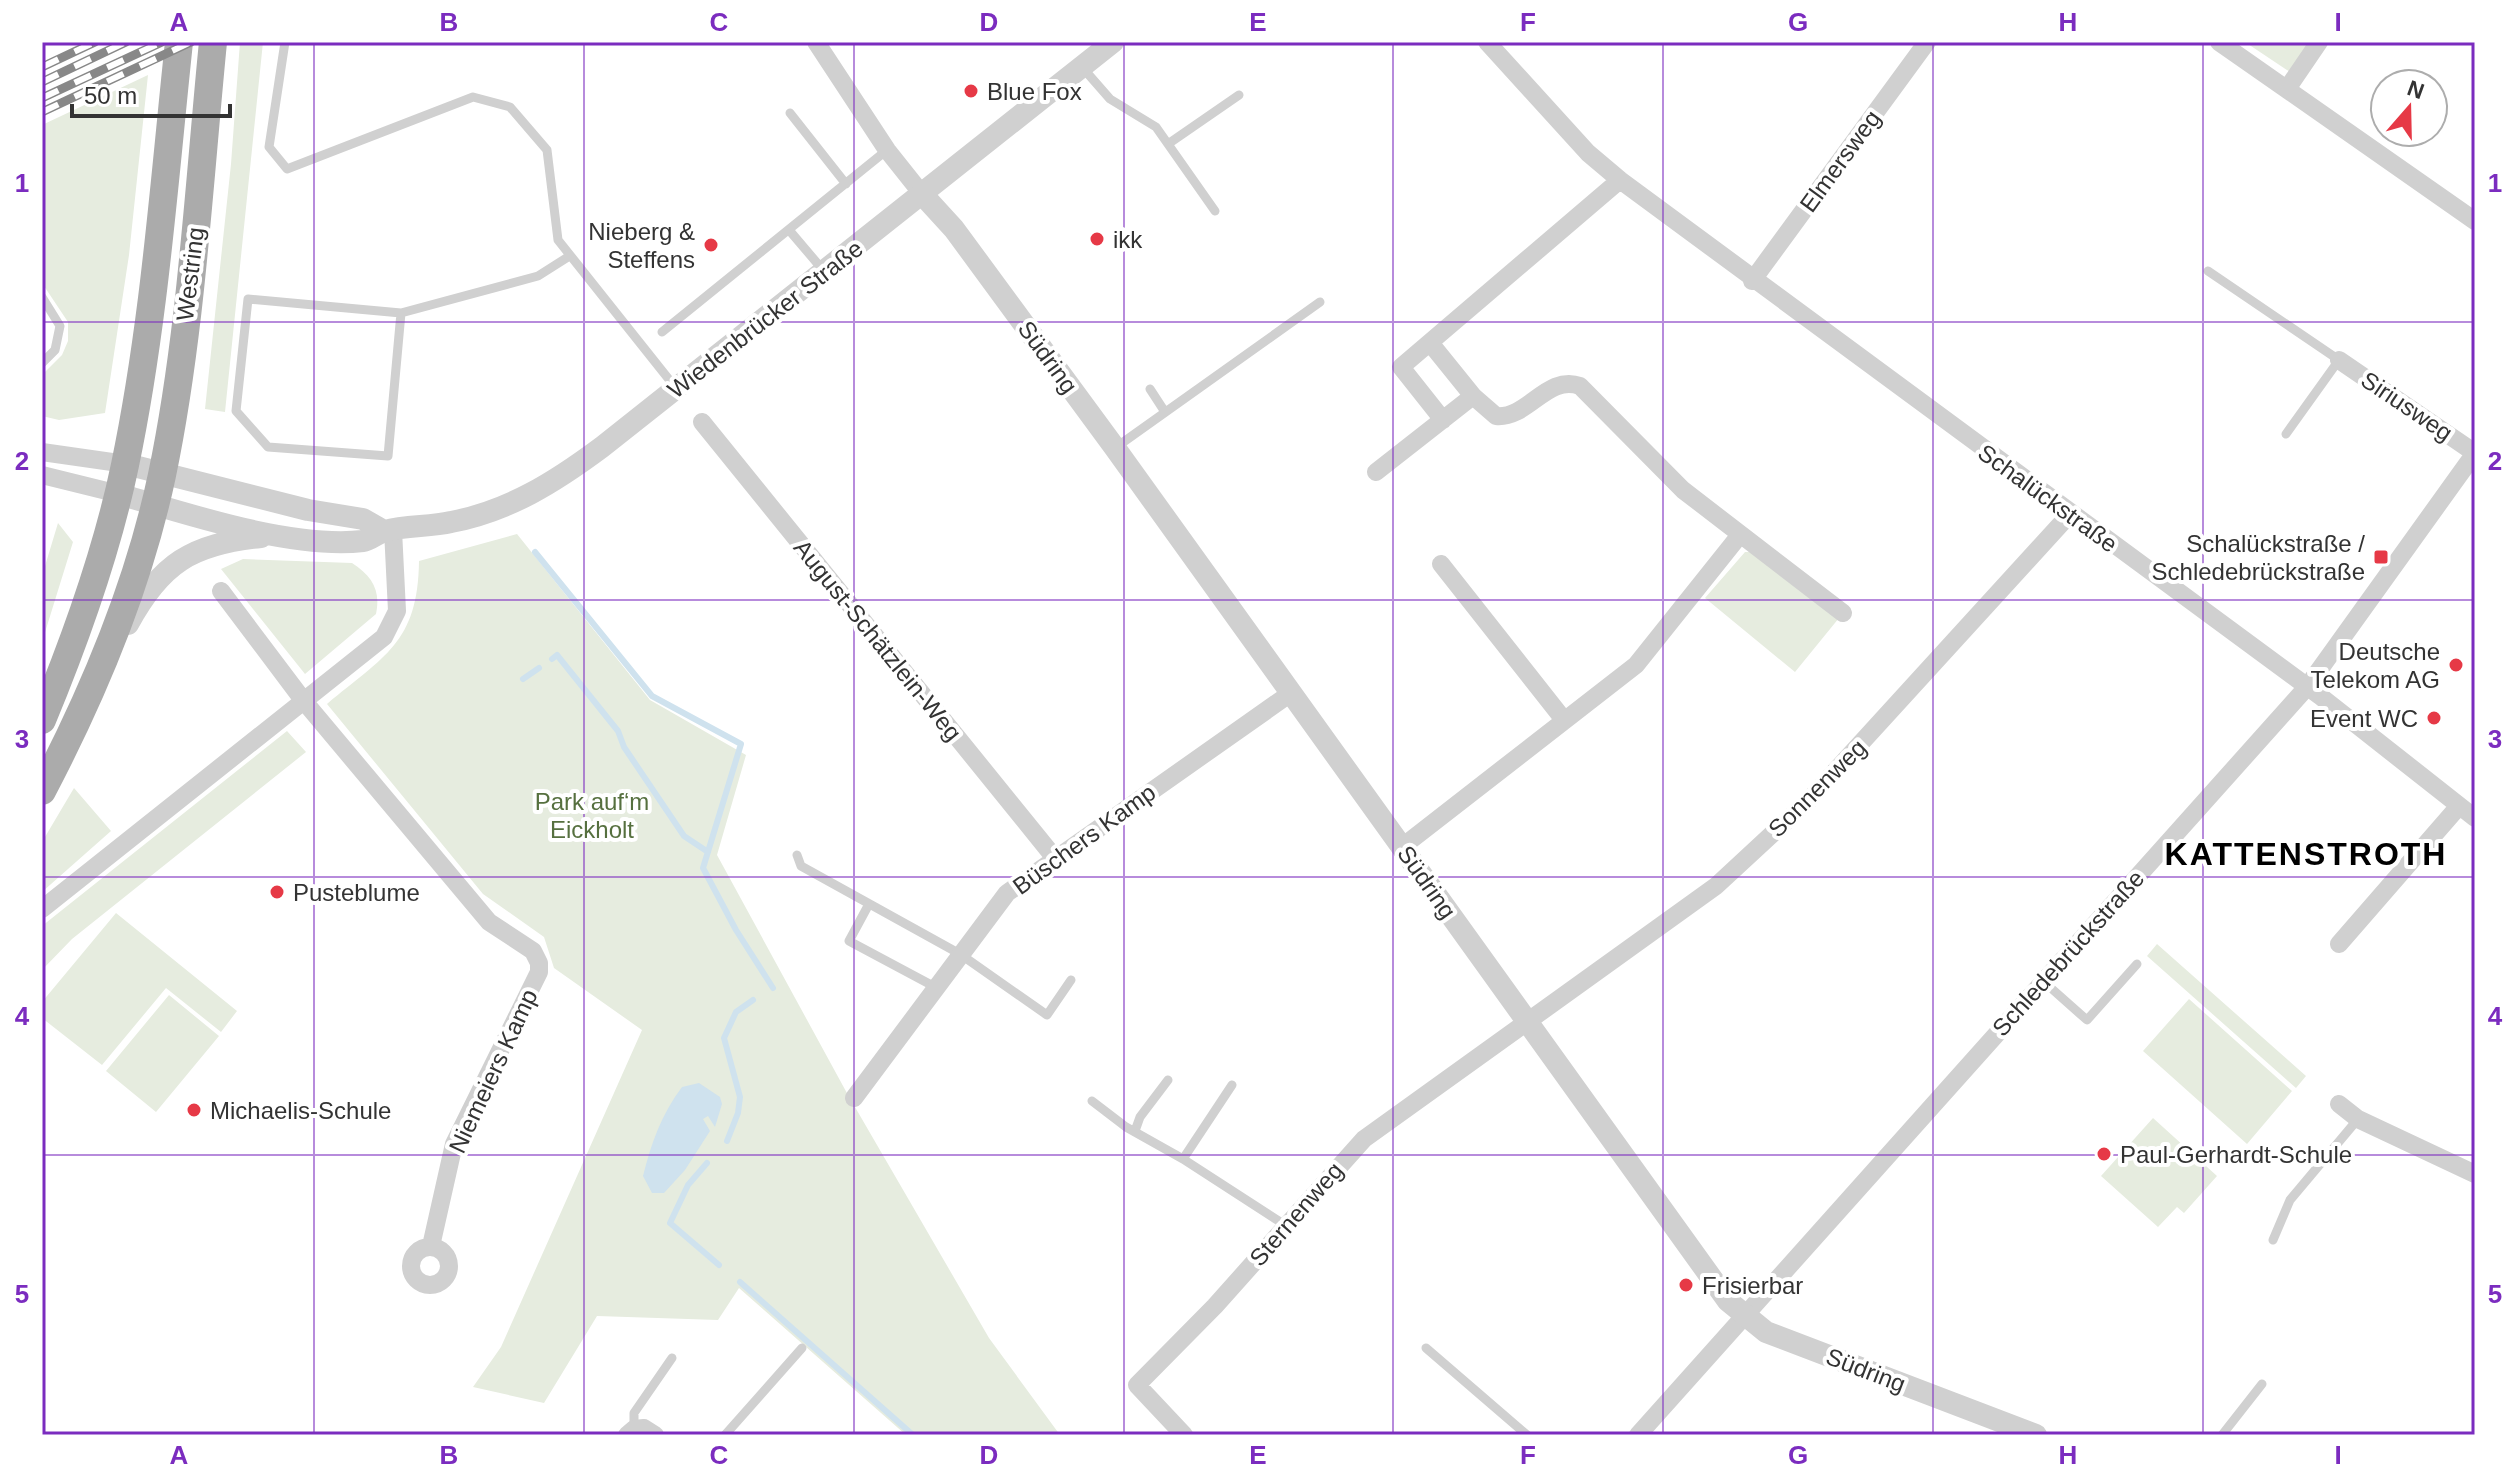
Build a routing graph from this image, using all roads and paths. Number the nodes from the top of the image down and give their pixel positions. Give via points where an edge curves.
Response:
1 (179, 42) edge
2 (213, 42) edge
3 (285, 42) edge
4 (816, 42) edge
5 (1113, 42) edge
6 (1487, 42) edge
7 (1927, 42) edge
8 (2219, 42) edge
9 (2319, 42) edge
10 (1082, 67) junction
11 (2287, 89) junction
12 (1239, 95) dead end
13 (790, 113) dead end
14 (1168, 144) junction
15 (887, 150) junction
16 (1620, 180) junction
17 (846, 184) junction
18 (922, 194) junction
19 (1215, 211) dead end
20 (2475, 221) edge
21 (789, 230) junction
22 (568, 257) junction
23 (2208, 271) dead end
24 (825, 273) junction
25 (1752, 281) junction
26 (42, 297) edge
27 (1320, 302) dead end
28 (401, 313) junction
29 (662, 332) dead end
30 (1431, 344) junction
31 (2339, 360) junction
32 (42, 363) edge
33 (677, 389) junction
34 (1150, 389) dead end
35 (1473, 396) junction
36 (1165, 412) junction
37 (1443, 420) junction
38 (702, 422) dead end
39 (2286, 434) dead end
40 (1115, 448) junction
41 (42, 452) edge
42 (2475, 453) edge
43 (126, 464) junction
44 (163, 472) junction
45 (1376, 472) dead end
46 (42, 475) edge
47 (119, 494) junction
48 (155, 505) junction
49 (2070, 514) junction
50 (388, 530) junction
51 (282, 535) junction
52 (1739, 536) junction
53 (1441, 564) dead end
54 (221, 591) dead end
55 (1843, 613) dead end
56 (2307, 687) junction
57 (1291, 693) junction
58 (90, 694) junction
59 (303, 700) junction
60 (42, 720) edge
61 (1564, 720) junction
62 (42, 791) edge
63 (2459, 806) junction
64 (2475, 818) edge
65 (1402, 847) junction
66 (797, 855) dead end
67 (1054, 857) junction
68 (869, 904) junction
69 (42, 909) edge
70 (2339, 944) dead end
71 (960, 954) junction
72 (2137, 964) dead end
73 (1071, 980) dead end
74 (2043, 981) junction
75 (937, 988) junction
76 (1528, 1022) junction
77 (1168, 1080) dead end
78 (1232, 1085) dead end
79 (854, 1098) dead end
80 (1092, 1101) dead end
81 (2339, 1104) dead end
82 (2358, 1119) junction
83 (1135, 1131) junction
84 (1183, 1159) junction
85 (2475, 1174) edge
86 (1285, 1225) junction
87 (2273, 1240) dead end
88 (431, 1246) dead end
89 (1745, 1317) junction
90 (802, 1348) dead end
91 (1426, 1348) dead end
92 (672, 1358) dead end
93 (2262, 1384) dead end
94 (630, 1432) edge
95 (655, 1435) edge
96 (725, 1435) edge
97 (1184, 1435) edge
98 (1527, 1435) edge
99 (1638, 1435) edge
100 (2036, 1435) edge
101 (2222, 1435) edge

1 - 43 main road, Westring via 156,259
2 - 44 main road, Westring via 192,269
3 - 22 lane via 269,147 287,169 473,97 510,107 547,150 558,240
4 - 15 street
5 - 10 street, Wiedenbrücker Straße
6 - 16 street, Schalückstraße via 1588,153
7 - 25 street, Elmersweg
8 - 11 street
9 - 11 street
10 - 14 lane via 1110,99 1156,127
10 - 18 street, Wiedenbrücker Straße
11 - 20 street
12 - 14 lane
13 - 17 lane
14 - 19 lane
15 - 17 lane
15 - 18 street
16 - 25 street, Schalückstraße
16 - 30 street via 1494,284
17 - 21 lane
18 - 24 street, Wiedenbrücker Straße
18 - 40 street, Südring via 954,229
21 - 24 lane
21 - 29 lane
22 - 28 lane via 538,276
22 - 33 lane
23 - 31 lane
24 - 33 street, Wiedenbrücker Straße
25 - 49 street, Schalückstraße
26 - 32 lane via 60,326 55,350
27 - 36 lane
28 - 28 lane via 248,299 236,411 268,447 388,456
30 - 35 street
30 - 37 street via 1401,367
31 - 39 lane
31 - 42 street, Siriusweg
33 - 50 street, Wiedenbrücker Straße via 561,478 518,502 448,523
34 - 36 lane
35 - 37 street
35 - 52 street via 1487,412 1505,417 1559,384 1580,386 1683,490
36 - 40 lane
37 - 45 street
38 - 67 street, August-Schätzlein-Weg
40 - 57 street, Südring
41 - 43 street
42 - 56 street, Schledebrückstraße
43 - 44 street, Wiedenbrücker Straße
43 - 47 main road
44 - 48 main road, Westring
44 - 50 street, Wiedenbrücker Straße via 363,519
46 - 47 street
47 - 48 street, Wiedenbrücker Straße
47 - 60 main road via 76,633
48 - 51 street, Wiedenbrücker Straße
48 - 58 main road
49 - 56 street, Schalückstraße
49 - 76 street, Sonnenweg via 1808,801 1716,886
50 - 51 street, Wiedenbrücker Straße via 366,541
50 - 59 street via 397,611 384,637
51 - 58 street via 198,548 173,564 144,594
52 - 55 street via 1754,541
52 - 61 street via 1636,665
53 - 61 street
54 - 59 street
56 - 63 street, Schalückstraße
56 - 74 street, Schledebrückstraße
57 - 65 street, Südring
57 - 67 street, Büschers Kamp
58 - 62 main road
59 - 69 street
59 - 88 street, Niemeiers Kamp via 489,922 533,951 539,963 454,1144
61 - 65 street
63 - 64 street, Schalückstraße
63 - 70 street
65 - 76 street, Südring
66 - 68 lane via 801,866
67 - 71 street, Büschers Kamp via 1007,893
68 - 71 lane
68 - 75 lane via 849,941
71 - 73 lane via 1047,1015
71 - 75 street, Büschers Kamp
72 - 74 lane via 2087,1020
74 - 89 street, Schledebrückstraße
75 - 79 street, Büschers Kamp
76 - 86 street, Sternenweg via 1364,1139
76 - 89 street, Südring via 1728,1301
77 - 83 lane
78 - 84 lane
80 - 83 lane
81 - 82 street
82 - 85 street
82 - 87 lane via 2290,1200
83 - 84 lane
84 - 86 lane
86 - 97 street, Sternenweg via 1137,1385
89 - 99 street, Schledebrückstraße
89 - 100 street, Südring via 1766,1332
90 - 96 lane
91 - 98 lane
92 - 94 lane via 634,1413
93 - 101 lane
94 - 95 street via 644,1428

